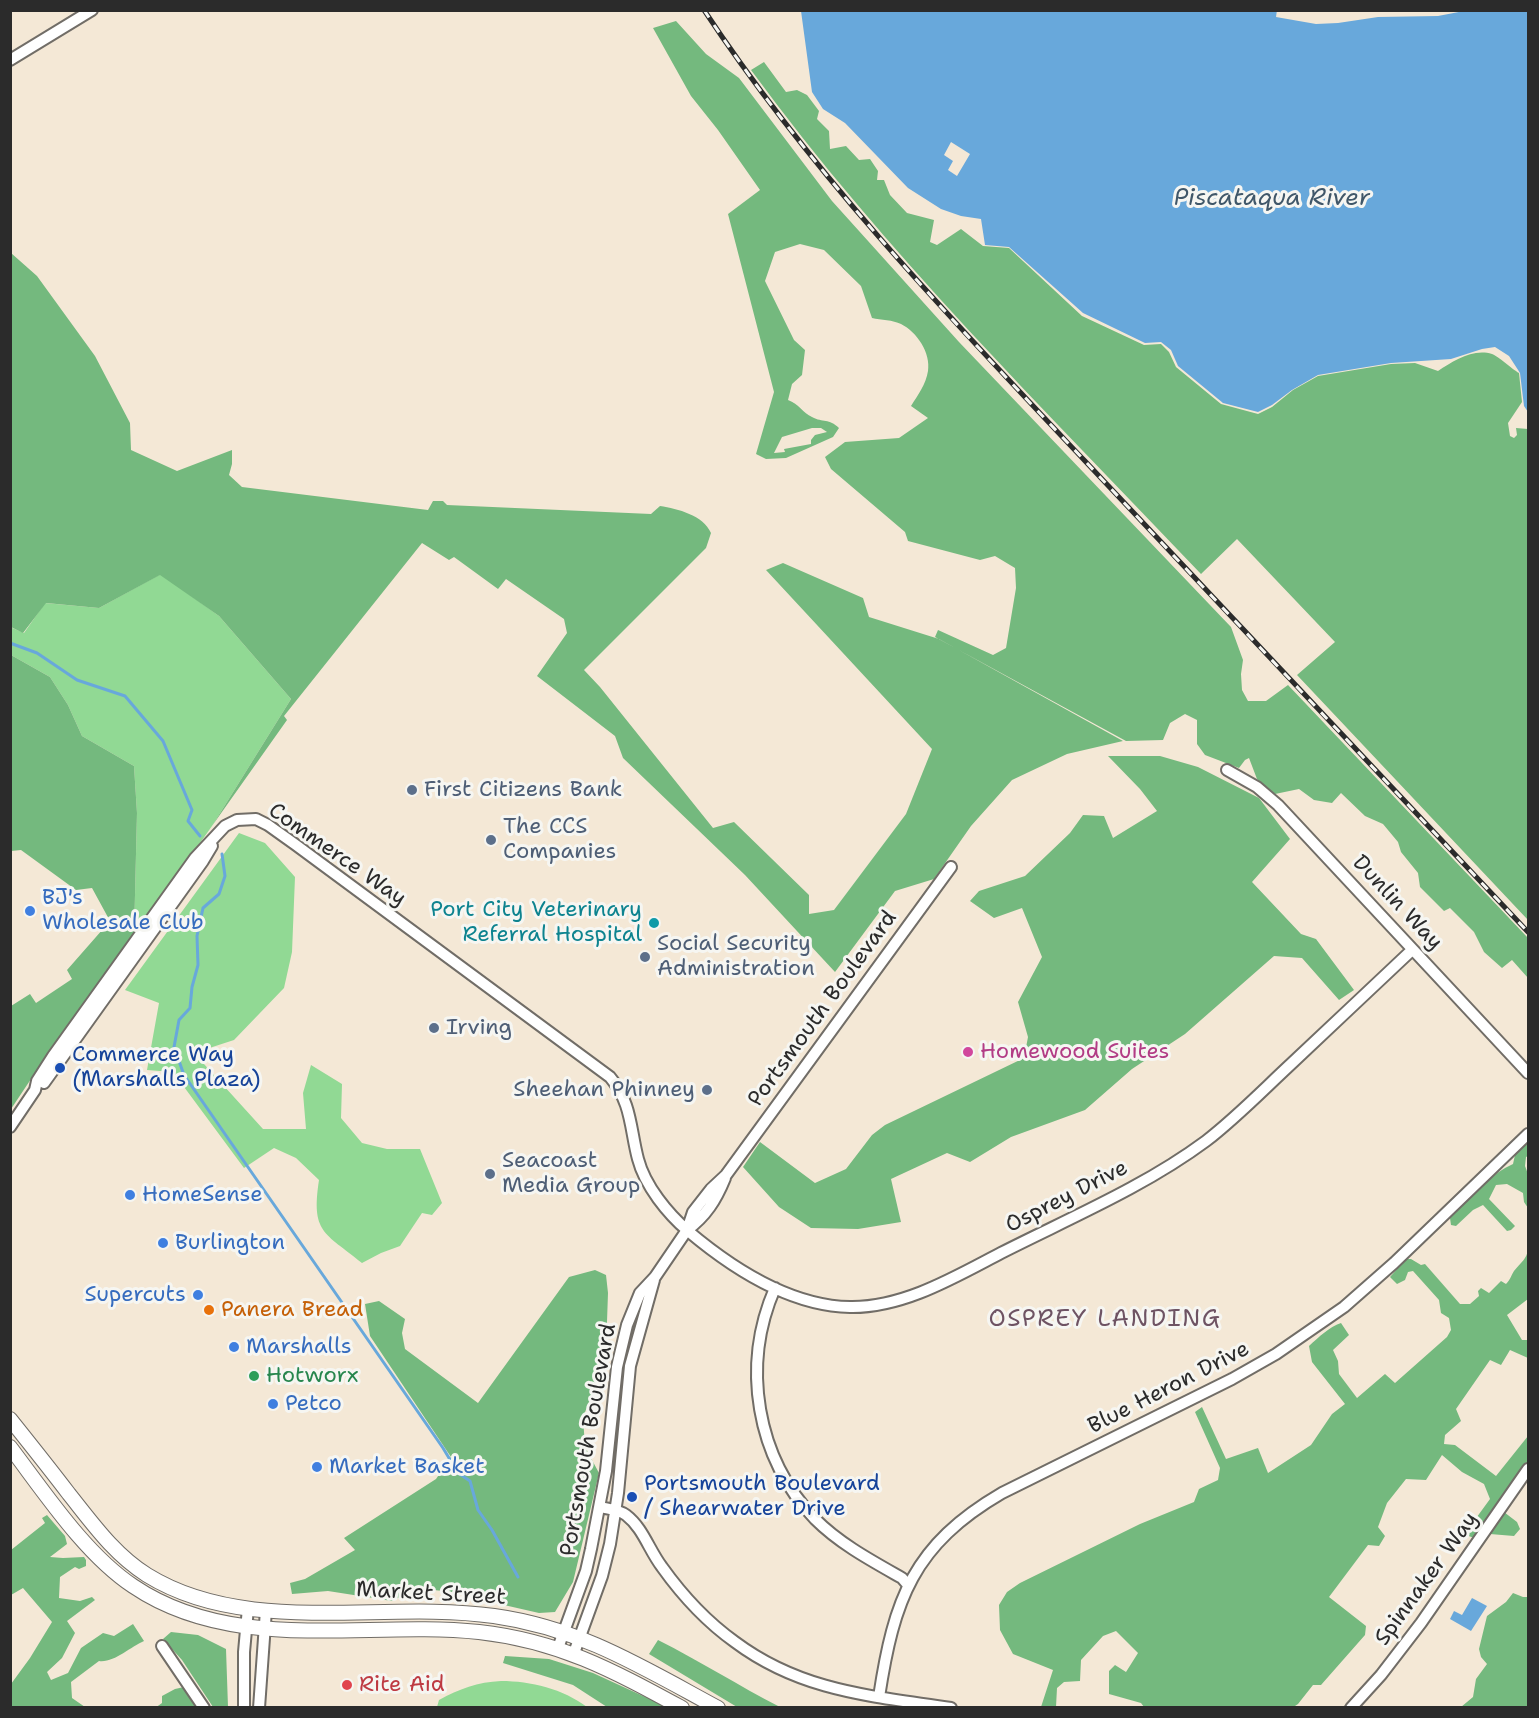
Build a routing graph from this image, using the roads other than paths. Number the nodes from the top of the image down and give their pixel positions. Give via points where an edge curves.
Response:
1 (92, 10) edge
2 (10, 60) edge
3 (1227, 770) dead end
4 (951, 867) dead end
5 (1412, 950) junction
6 (1528, 1073) edge
7 (10, 1128) edge
8 (1528, 1134) edge
9 (687, 1230) junction
10 (655, 1277) junction
11 (775, 1288) junction
12 (10, 1419) edge
13 (10, 1447) edge
14 (1528, 1470) edge
15 (600, 1507) junction
16 (616, 1510) junction
17 (908, 1585) junction
18 (248, 1608) junction
19 (266, 1610) junction
20 (246, 1627) junction
21 (264, 1629) junction
22 (564, 1632) junction
23 (580, 1637) junction
24 (162, 1646) dead end
25 (558, 1648) junction
26 (574, 1653) junction
27 (879, 1697) junction
28 (200, 1706) edge
29 (243, 1707) edge
30 (259, 1707) edge
31 (682, 1707) edge
32 (718, 1707) edge
33 (951, 1707) edge
34 (1351, 1707) edge

1 - 2 street
3 - 5 street, Dunlin Way via 1278,805
4 - 9 street, Portsmouth Boulevard via 726,1175 717,1197
5 - 6 street, Dunlin Way
5 - 11 street, Osprey Drive via 1218,1131 1124,1191 967,1270 893,1301 839,1307
7 - 9 street, Commerce Way via 53,1056 195,858 225,826 250,818 268,825 604,1072 627,1106 638,1161 646,1178
8 - 17 street, Blue Heron Drive via 1394,1263 1323,1323 1232,1380 979,1507 936,1543
9 - 10 street, Portsmouth Boulevard
9 - 11 street, Osprey Drive
10 - 15 street, Portsmouth Boulevard via 640,1293 620,1353
10 - 16 street, Portsmouth Boulevard via 630,1366
11 - 17 street via 763,1320 757,1359 759,1403 773,1455 796,1496 816,1519
12 - 18 main road, Market Street via 120,1555 177,1591
13 - 20 main road, Market Street via 72,1527 119,1576 175,1608 208,1620
14 - 34 street, Spinnaker Way via 1422,1623
15 - 16 street
15 - 22 street, Portsmouth Boulevard via 586,1571
16 - 23 street, Portsmouth Boulevard via 607,1559
16 - 27 street via 637,1526 678,1587 735,1642 772,1666 812,1683
17 - 27 street, Blue Heron Drive via 893,1630
18 - 19 main road, Market Street
18 - 20 street
19 - 21 street
19 - 22 main road, Market Street via 466,1613 521,1620
20 - 21 main road, Market Street
20 - 29 street
21 - 25 main road, Market Street via 462,1630
21 - 30 street
22 - 23 main road, Market Street
22 - 25 street, Portsmouth Boulevard
23 - 26 street, Portsmouth Boulevard
23 - 32 main road, Market Street
24 - 28 street
25 - 26 main road, Market Street
26 - 31 main road, Market Street
27 - 33 street

